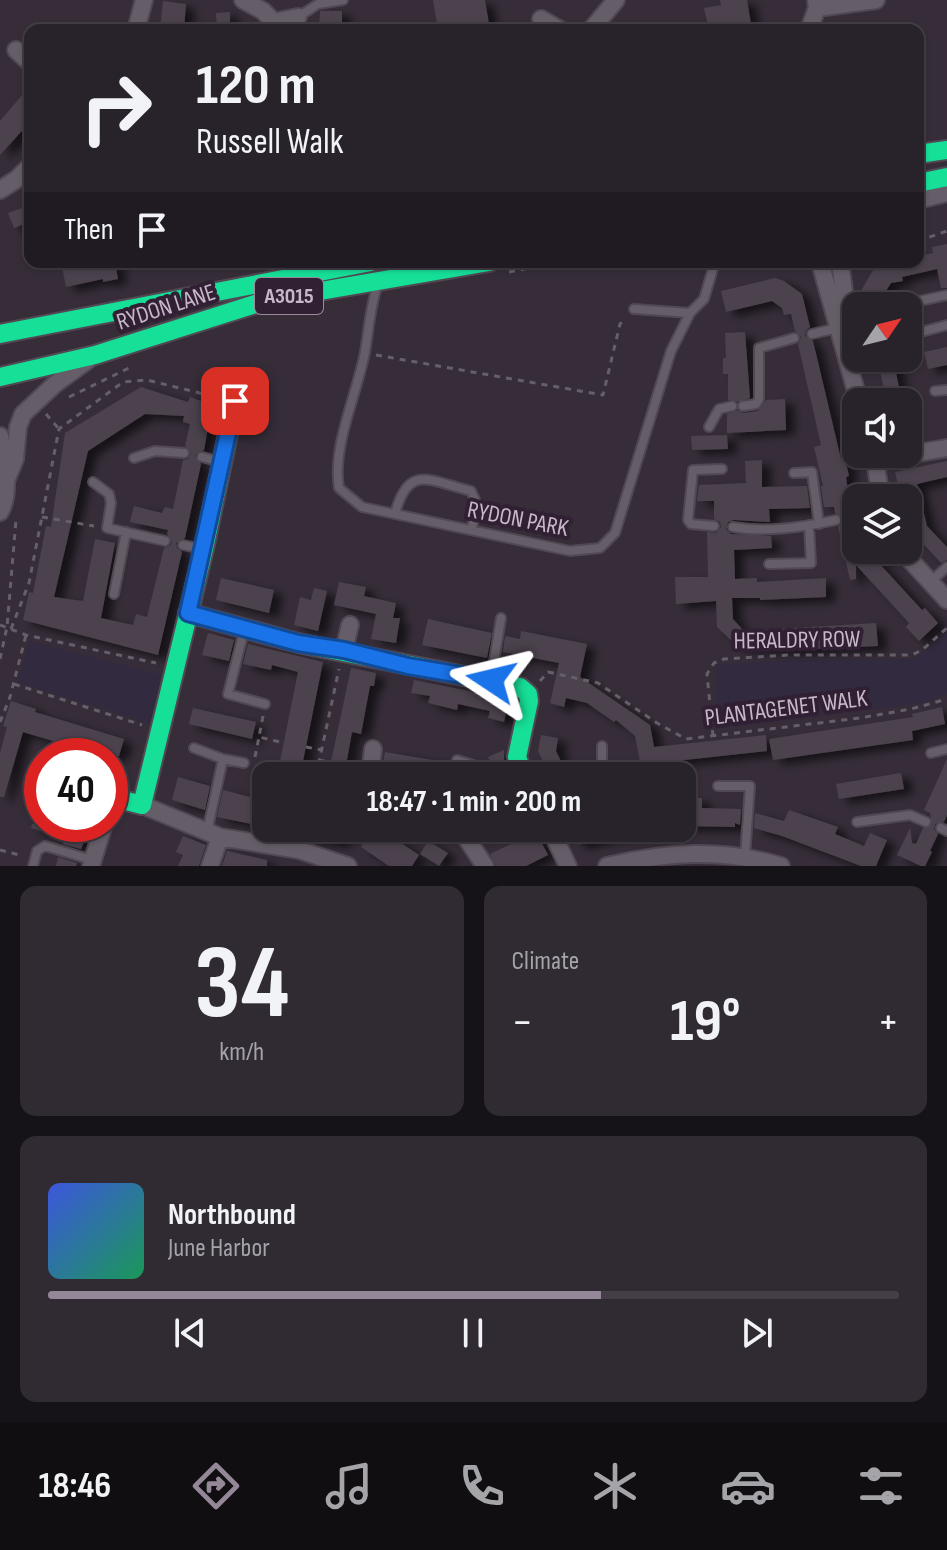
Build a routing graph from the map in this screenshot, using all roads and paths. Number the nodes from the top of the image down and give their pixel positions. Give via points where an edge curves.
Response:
1 (144, 0) edge
2 (243, 0) edge
3 (343, 0) edge
4 (616, 0) edge
5 (876, 0) edge
6 (817, 4) edge
7 (298, 17) joint
8 (541, 19) dead end
9 (138, 24) edge
10 (272, 24) edge
11 (279, 24) edge
12 (550, 24) edge
13 (596, 24) edge
14 (811, 24) edge
15 (16, 50) dead end
16 (24, 57) edge
17 (947, 150) edge
18 (924, 153) edge
19 (24, 172) edge
20 (947, 177) edge
21 (924, 182) edge
22 (0, 190) edge
23 (947, 193) edge
24 (924, 199) edge
25 (947, 231) edge
26 (924, 239) edge
27 (494, 268) edge
28 (713, 268) edge
29 (822, 268) edge
30 (841, 268) edge
31 (848, 268) edge
32 (375, 271) edge
33 (843, 283) junction
34 (947, 295) edge
35 (634, 309) joint
36 (690, 313) junction
37 (947, 325) edge
38 (837, 328) junction
39 (0, 334) edge
40 (812, 334) dead end
41 (794, 338) dead end
42 (365, 353) junction
43 (95, 355) junction
44 (134, 366) dead end
45 (0, 377) edge
46 (854, 384) junction
47 (855, 388) edge
48 (947, 390) edge
49 (935, 391) dead end
50 (67, 397) dead end
51 (235, 401) joint
52 (732, 406) dead end
53 (743, 406) dead end
54 (44, 411) dead end
55 (709, 427) dead end
56 (59, 429) junction
57 (0, 436) edge
58 (947, 448) edge
59 (922, 451) edge
60 (184, 453) dead end
61 (202, 457) dead end
62 (134, 458) dead end
63 (222, 462) junction
64 (722, 469) dead end
65 (794, 473) dead end
66 (6, 481) junction
67 (93, 482) dead end
68 (8, 511) edge
69 (395, 514) junction
70 (42, 517) junction
71 (836, 520) dead end
72 (819, 524) junction
73 (809, 525) junction
74 (714, 526) dead end
75 (733, 527) dead end
76 (110, 529) junction
77 (472, 530) junction
78 (126, 532) junction
79 (165, 541) dead end
80 (183, 545) dead end
81 (204, 549) junction
82 (769, 564) dead end
83 (914, 564) edge
84 (947, 567) edge
85 (930, 582) junction
86 (114, 594) dead end
87 (947, 600) edge
88 (188, 613) junction
89 (501, 618) dead end
90 (0, 625) edge
91 (350, 625) dead end
92 (9, 628) junction
93 (245, 628) junction
94 (947, 628) edge
95 (26, 635) junction
96 (344, 650) junction
97 (0, 659) edge
98 (175, 668) junction
99 (548, 672) dead end
100 (491, 680) junction
101 (14, 684) junction
102 (947, 699) edge
103 (265, 704) joint
104 (0, 722) edge
105 (161, 731) junction
106 (713, 736) junction
107 (259, 737) junction
108 (284, 743) dead end
109 (602, 746) dead end
110 (306, 747) dead end
111 (194, 748) dead end
112 (373, 749) dead end
113 (947, 749) edge
114 (322, 750) junction
115 (931, 753) dead end
116 (223, 759) junction
117 (319, 760) joint
118 (457, 760) dead end
119 (326, 762) edge
120 (372, 762) edge
121 (463, 762) edge
122 (516, 762) edge
123 (602, 762) edge
124 (244, 763) joint
125 (718, 786) dead end
126 (128, 801) edge
127 (142, 805) junction
128 (857, 822) dead end
129 (926, 822) dead end
130 (214, 835) junction
131 (98, 842) edge
132 (469, 842) edge
133 (557, 842) edge
134 (0, 850) edge
135 (745, 857) junction
136 (34, 863) edge
137 (92, 863) edge
138 (343, 865) edge
139 (210, 866) edge
140 (485, 866) edge
141 (568, 866) edge
142 (607, 866) edge
143 (781, 866) edge

1 - 9 street
2 - 10 street via 263,11
3 - 7 lane via 318,4
4 - 13 street
5 - 6 street
6 - 14 street
7 - 11 street
8 - 12 street
15 - 16 street
17 - 18 main road
19 - 22 street
20 - 21 main road
23 - 24 street
25 - 26 path
27 - 32 main road, RYDON LANE / A3015
28 - 36 lane, RYDON PARK via 704,299
29 - 38 street
30 - 33 street
31 - 33 street
32 - 39 main road, RYDON LANE / A3015
32 - 42 lane, RYDON PARK
32 - 43 main road, RYDON LANE / A3015
33 - 46 street
34 - 37 lane via 910,303 917,333
35 - 36 lane
35 - 42 path via 620,324 603,395
36 - 77 lane, RYDON PARK via 671,351 615,533 600,548 570,551
38 - 40 lane
38 - 46 street
41 - 53 lane via 759,348 759,399
42 - 69 lane, RYDON PARK via 338,458 339,488 362,507
43 - 45 main road, RYDON LANE / A3015
43 - 66 street via 23,414
44 - 50 path
46 - 47 street
48 - 49 lane
51 - 56 path via 147,380 123,382
51 - 63 main road
52 - 55 lane via 719,409
54 - 56 path
56 - 70 path
57 - 66 street
58 - 59 street
60 - 62 lane via 155,451
61 - 63 lane
63 - 81 main road
64 - 74 lane via 693,470 688,520
65 - 72 lane via 812,472
66 - 68 street via 3,506
67 - 76 lane via 109,494
68 - 92 path
69 - 77 lane, RYDON PARK
69 - 77 lane via 402,491 420,479 471,491 476,502
70 - 76 path
70 - 92 path via 29,583
71 - 72 lane
72 - 73 lane
73 - 75 lane
73 - 82 lane via 811,563
76 - 78 lane
78 - 79 lane
78 - 86 lane
80 - 81 lane
81 - 88 main road
83 - 85 street
84 - 85 lane
85 - 87 street
88 - 93 main road
88 - 98 main road
89 - 100 lane
90 - 92 path
91 - 96 street
92 - 95 path
92 - 97 path
93 - 96 main road
93 - 103 lane via 228,694
94 - 106 path, HERALDRY ROW via 912,655 788,655 714,663 707,674
95 - 98 path
95 - 101 path
96 - 100 main road
96 - 114 path
98 - 105 main road
99 - 106 path, PLANTAGENET WALK via 598,683 686,739
100 - 122 main road via 528,694
101 - 104 path
101 - 105 path
102 - 106 path, PLANTAGENET WALK via 860,718
103 - 107 path
105 - 127 main road
107 - 108 path
107 - 124 path via 254,763
109 - 123 lane
110 - 114 path
111 - 116 lane
112 - 120 street
113 - 115 lane
114 - 117 path
116 - 124 lane
116 - 130 lane
117 - 119 path
118 - 121 lane
125 - 135 lane via 750,786
126 - 127 main road
127 - 130 street
128 - 129 lane via 910,815
130 - 138 street via 299,850
130 - 139 street
131 - 137 street
132 - 140 street
133 - 141 street
134 - 136 path
135 - 142 street via 674,854
135 - 143 street
136 - 137 lane via 37,851 45,846

